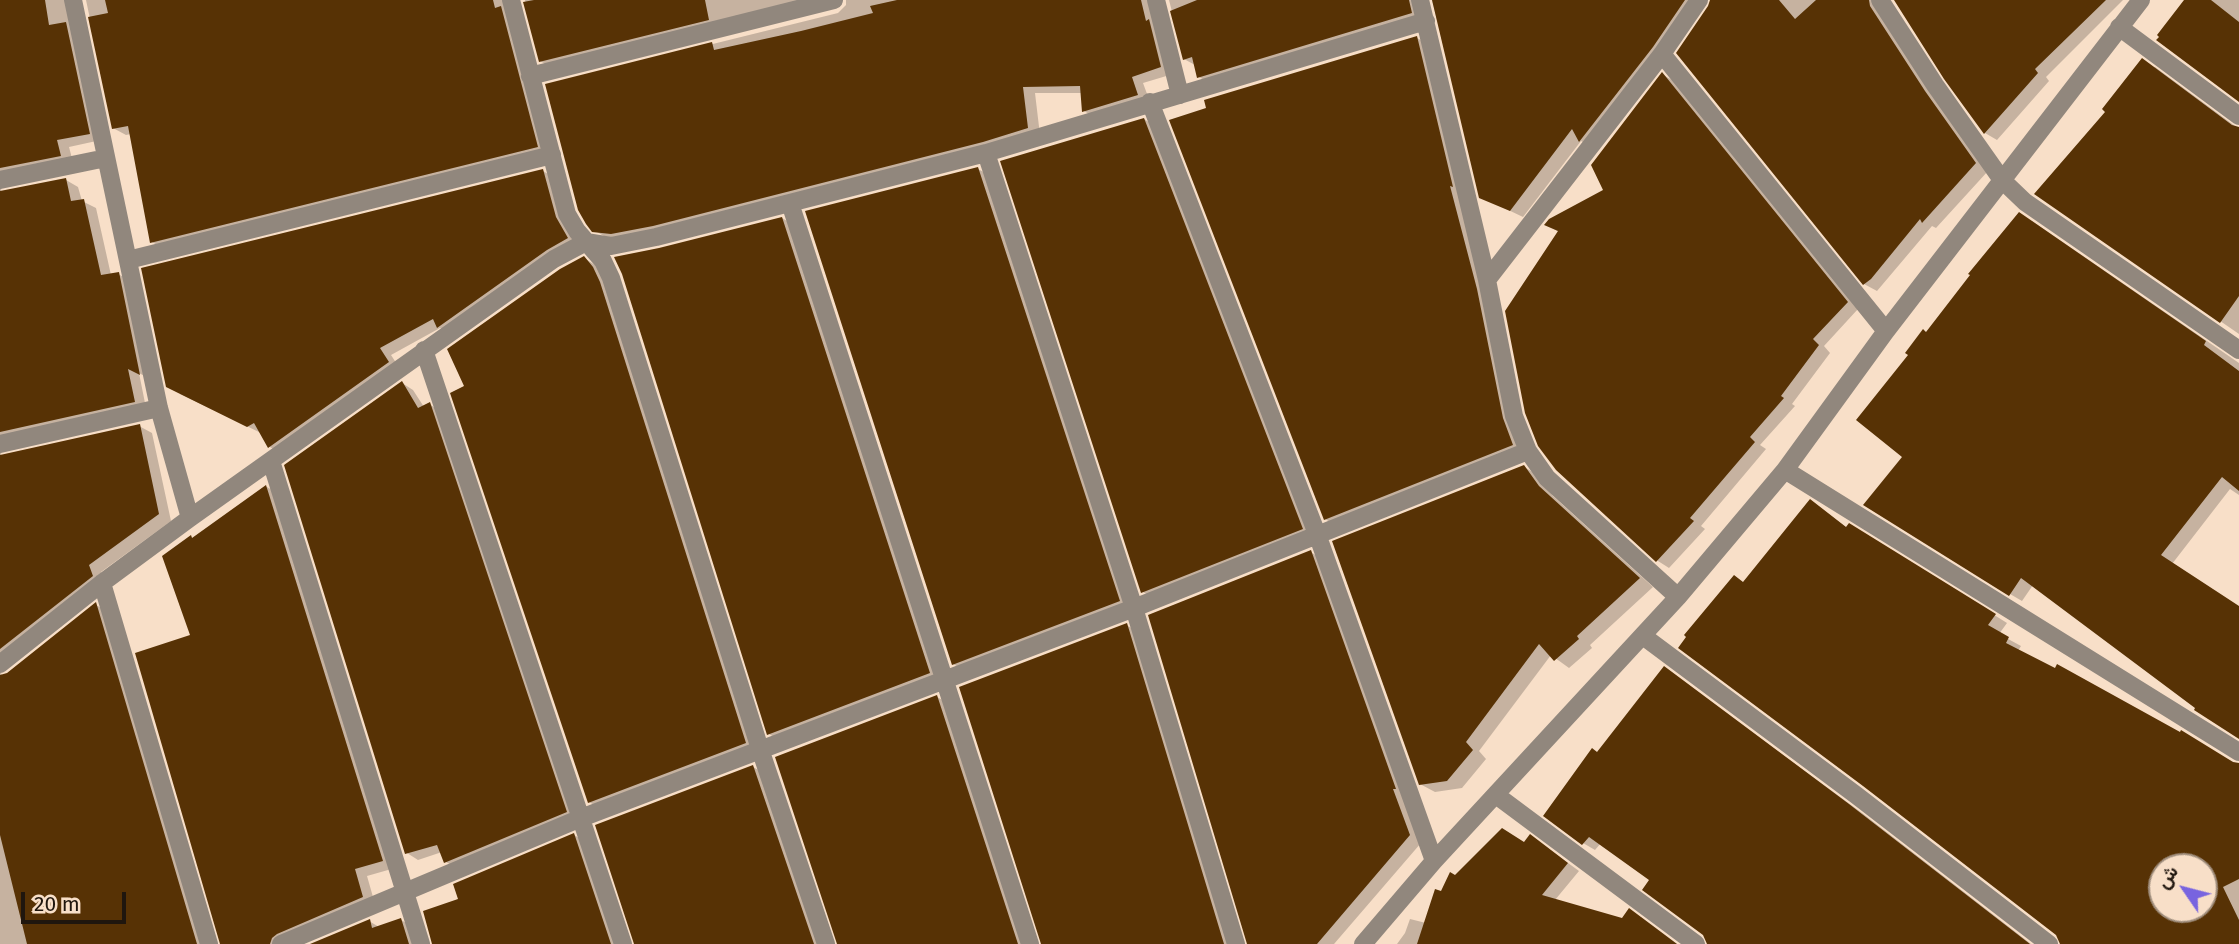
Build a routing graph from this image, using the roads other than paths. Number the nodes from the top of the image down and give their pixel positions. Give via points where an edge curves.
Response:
1 (73, 0) edge
2 (511, 0) edge
3 (834, 0) edge
4 (1156, 0) edge
5 (1420, 0) edge
6 (1699, 0) edge
7 (1880, 0) edge
8 (2141, 0) edge
9 (1426, 21) junction
10 (2119, 27) junction
11 (1662, 54) junction
12 (530, 76) junction
13 (1180, 95) junction
14 (1150, 102) junction
15 (2239, 116) edge
16 (986, 153) junction
17 (552, 155) junction
18 (106, 158) junction
19 (0, 180) edge
20 (2002, 180) junction
21 (790, 203) junction
22 (586, 242) junction
23 (128, 260) junction
24 (1488, 280) junction
25 (1886, 331) junction
26 (424, 350) junction
27 (2239, 350) edge
28 (159, 408) junction
29 (0, 444) edge
30 (1528, 451) junction
31 (271, 461) junction
32 (1785, 470) junction
33 (190, 518) junction
34 (1317, 534) junction
35 (102, 583) junction
36 (1678, 597) junction
37 (1134, 608) junction
38 (1643, 636) junction
39 (0, 664) edge
40 (944, 680) junction
41 (760, 749) junction
42 (2239, 752) edge
43 (1496, 795) junction
44 (581, 818) junction
45 (1434, 862) junction
46 (404, 892) junction
47 (209, 944) edge
48 (281, 944) edge
49 (421, 944) edge
50 (623, 944) edge
51 (826, 944) edge
52 (1030, 944) edge
53 (1236, 944) edge
54 (1363, 944) edge
55 (1696, 944) edge
56 (2049, 944) edge

1 - 18 street
2 - 12 street
3 - 12 street
4 - 13 street
5 - 9 street
6 - 11 street
7 - 20 street
8 - 10 street
9 - 13 street
9 - 24 street
10 - 15 street
10 - 20 street
11 - 24 street
11 - 25 street
12 - 17 street
13 - 14 street
14 - 16 street
14 - 34 street
16 - 21 street
16 - 37 street
17 - 22 street via 567,214
17 - 23 street
18 - 19 street
18 - 23 street
20 - 25 street
20 - 27 street via 2025,202
21 - 22 street via 611,246
21 - 40 street
22 - 26 street
22 - 41 street via 611,278
23 - 28 street
24 - 30 street via 1514,416
25 - 32 street
26 - 31 street
26 - 44 street
28 - 29 street
28 - 33 street
30 - 34 street
30 - 36 street via 1547,478
31 - 33 street
31 - 46 street
32 - 36 street
32 - 42 street
33 - 35 street
34 - 37 street
34 - 45 street
35 - 39 street
35 - 47 street
36 - 38 street
37 - 40 street
37 - 53 street
38 - 43 street
38 - 56 street
40 - 41 street
40 - 52 street
41 - 44 street
41 - 51 street
43 - 45 street
43 - 55 street
44 - 46 street
44 - 50 street
45 - 54 street
46 - 48 street
46 - 49 street

